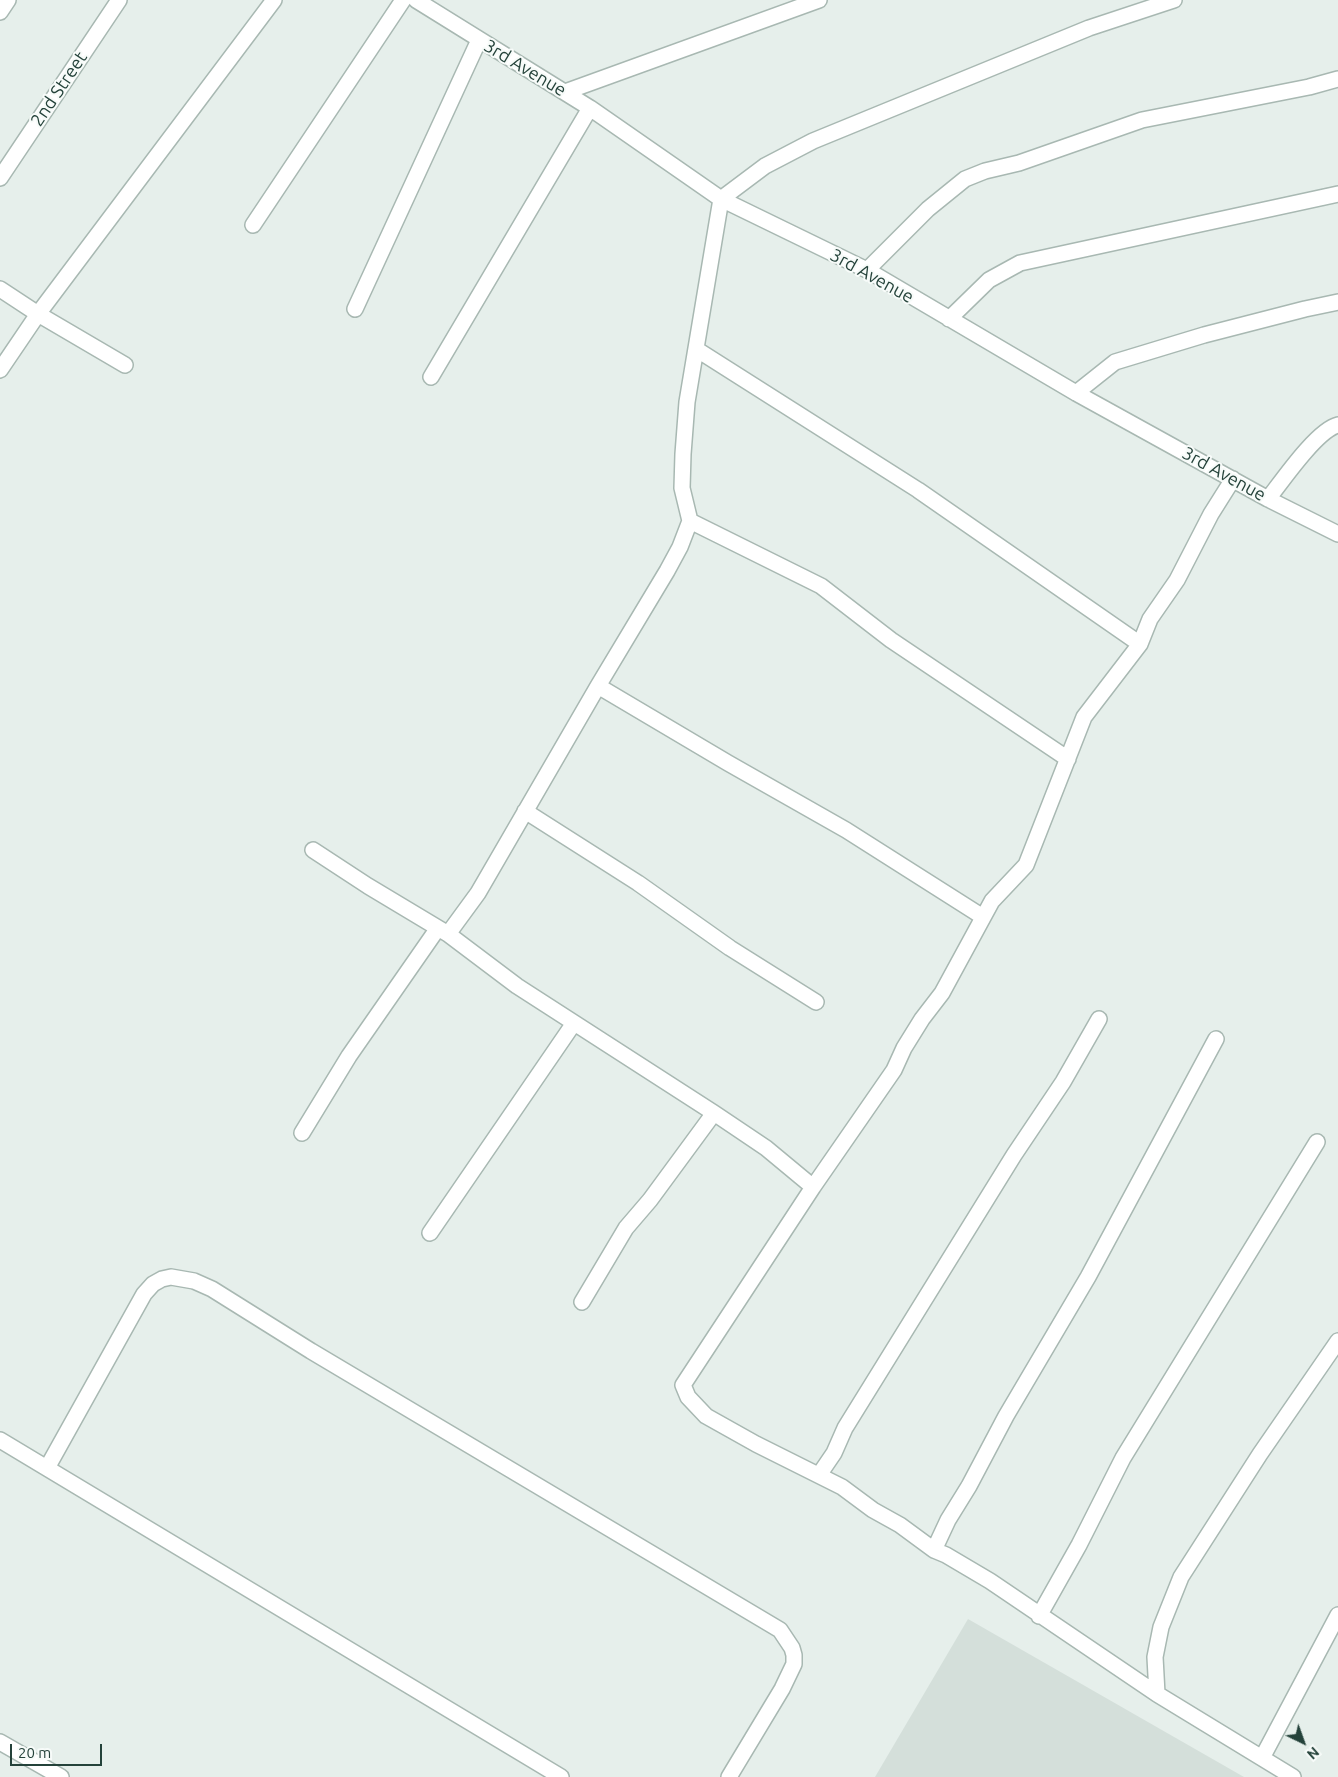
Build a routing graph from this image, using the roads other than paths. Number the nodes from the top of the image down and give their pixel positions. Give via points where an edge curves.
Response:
1 (8, 0) edge
2 (119, 0) edge
3 (274, 0) edge
4 (403, 0) edge
5 (416, 0) edge
6 (819, 0) edge
7 (1174, 0) edge
8 (0, 12) edge
9 (479, 40) junction
10 (1338, 79) edge
11 (565, 92) junction
12 (590, 108) junction
13 (0, 178) edge
14 (1338, 194) edge
15 (721, 199) junction
16 (253, 224) dead end
17 (867, 270) junction
18 (0, 289) edge
19 (1338, 302) edge
20 (356, 309) dead end
21 (38, 314) junction
22 (949, 319) junction
23 (696, 350) junction
24 (125, 365) dead end
25 (0, 370) edge
26 (431, 377) dead end
27 (1076, 393) junction
28 (1338, 425) edge
29 (1232, 479) junction
30 (1268, 498) junction
31 (690, 521) junction
32 (1338, 534) edge
33 (1140, 644) junction
34 (598, 686) junction
35 (1068, 759) junction
36 (525, 811) junction
37 (313, 850) dead end
38 (983, 917) junction
39 (443, 931) junction
40 (816, 1002) dead end
41 (1099, 1019) dead end
42 (574, 1023) junction
43 (1216, 1040) dead end
44 (714, 1113) junction
45 (302, 1133) dead end
46 (1317, 1142) dead end
47 (813, 1187) junction
48 (430, 1233) dead end
49 (582, 1302) dead end
50 (1338, 1341) edge
51 (0, 1440) edge
52 (47, 1468) junction
53 (819, 1475) junction
54 (934, 1550) junction
55 (1338, 1615) edge
56 (1038, 1616) junction
57 (1157, 1694) junction
58 (0, 1742) edge
59 (1262, 1758) junction
60 (61, 1777) edge
61 (561, 1777) edge
62 (729, 1777) edge
63 (1294, 1777) edge

1 - 8 street
2 - 13 street, 2nd Street
3 - 21 street
4 - 16 street
5 - 9 street, 3rd Avenue
6 - 11 street
7 - 15 street via 1089,28 813,141 765,166
9 - 11 street, 3rd Avenue
9 - 20 street
10 - 17 street via 1142,120 965,179 928,209
11 - 12 street, 3rd Avenue
12 - 15 street, 3rd Avenue
12 - 26 street
14 - 22 street via 1020,263 989,280
15 - 17 street, 3rd Avenue
15 - 23 street
17 - 22 street, 3rd Avenue
18 - 21 street
19 - 27 street via 1204,335 1115,362
21 - 24 street
21 - 25 street
22 - 27 street, 3rd Avenue
23 - 31 street via 683,454 682,488
23 - 33 street via 918,490
27 - 29 street, 3rd Avenue
28 - 30 street via 1312,445
29 - 30 street, 3rd Avenue
29 - 33 street via 1177,580 1150,619
30 - 32 street, 3rd Avenue
31 - 34 street via 667,571
31 - 35 street via 821,586 890,640
33 - 35 street via 1084,718
34 - 36 street
34 - 38 street via 846,830
35 - 38 street via 1026,866 992,901
36 - 39 street via 478,893
36 - 40 street
37 - 39 street
38 - 47 street via 942,993 922,1019 894,1070
39 - 42 street
39 - 45 street via 349,1056
41 - 53 street
42 - 44 street
42 - 48 street
43 - 54 street via 1088,1277 1006,1416
44 - 47 street via 766,1148
44 - 49 street via 626,1228
46 - 56 street via 1123,1458
47 - 53 street via 683,1385 688,1397 706,1416
50 - 57 street via 1181,1577 1161,1627 1156,1658
51 - 52 street
52 - 61 street
52 - 62 street via 144,1294 153,1284 171,1277 194,1281 212,1289 780,1630 792,1648 794,1664 782,1690
53 - 54 street via 842,1487
54 - 56 street via 990,1581
55 - 59 street
56 - 57 street
57 - 59 street
58 - 60 street
59 - 63 street

